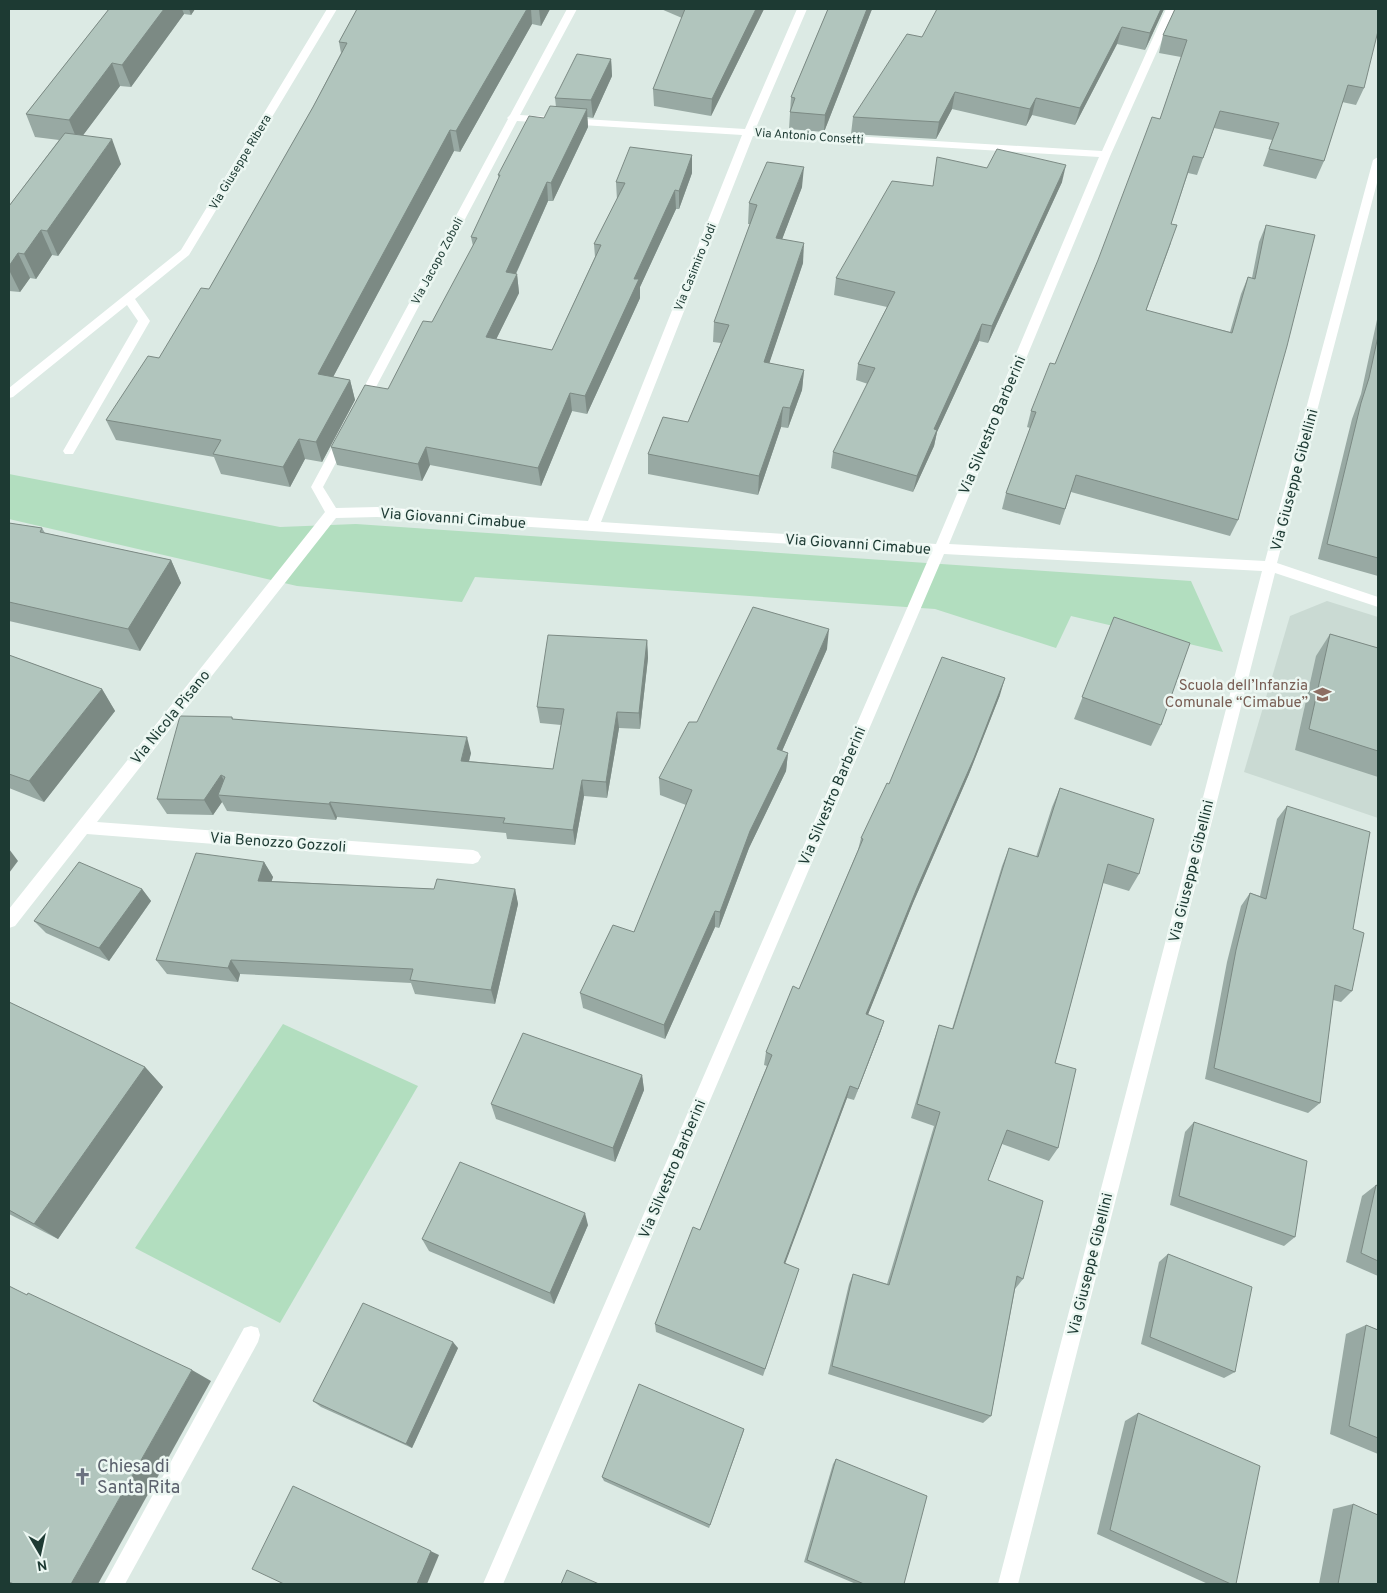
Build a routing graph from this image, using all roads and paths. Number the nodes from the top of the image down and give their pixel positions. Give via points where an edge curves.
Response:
1 (332, 9) edge
2 (572, 9) edge
3 (802, 9) edge
4 (1171, 9) edge
5 (512, 118) junction
6 (749, 132) junction
7 (1106, 154) junction
8 (1378, 160) edge
9 (128, 298) junction
10 (9, 394) edge
11 (69, 451) dead end
12 (332, 513) junction
13 (592, 527) junction
14 (940, 549) junction
15 (1270, 566) junction
16 (1378, 602) edge
17 (83, 827) junction
18 (473, 857) dead end
19 (9, 922) edge
20 (251, 1335) dead end
21 (114, 1584) edge
22 (494, 1584) edge
23 (1008, 1584) edge

1 - 9 street, Via Giuseppe Ribera via 185,252
2 - 5 street, Via Jacopo Zoboli
3 - 6 street, Via Casimiro Jodi
4 - 7 street, Via Silvestro Barberini
5 - 6 street, Via Antonio Consetti
5 - 12 street, Via Jacopo Zoboli via 316,487
6 - 7 street, Via Antonio Consetti
6 - 13 street, Via Casimiro Jodi
7 - 14 street, Via Silvestro Barberini
8 - 15 street, Via Giuseppe Gibellini
9 - 10 street, Via Giuseppe Ribera
9 - 11 street via 144,321
12 - 13 street, Via Giovanni Cimabue via 377,512
12 - 17 street, Via Nicola Pisano
13 - 14 street, Via Giovanni Cimabue
14 - 15 street, Via Giovanni Cimabue
14 - 22 street, Via Silvestro Barberini
15 - 16 street, Via Giovanni Cimabue
15 - 23 street, Via Giuseppe Gibellini
17 - 18 street, Via Benozzo Gozzoli
17 - 19 street, Via Nicola Pisano
20 - 21 street

